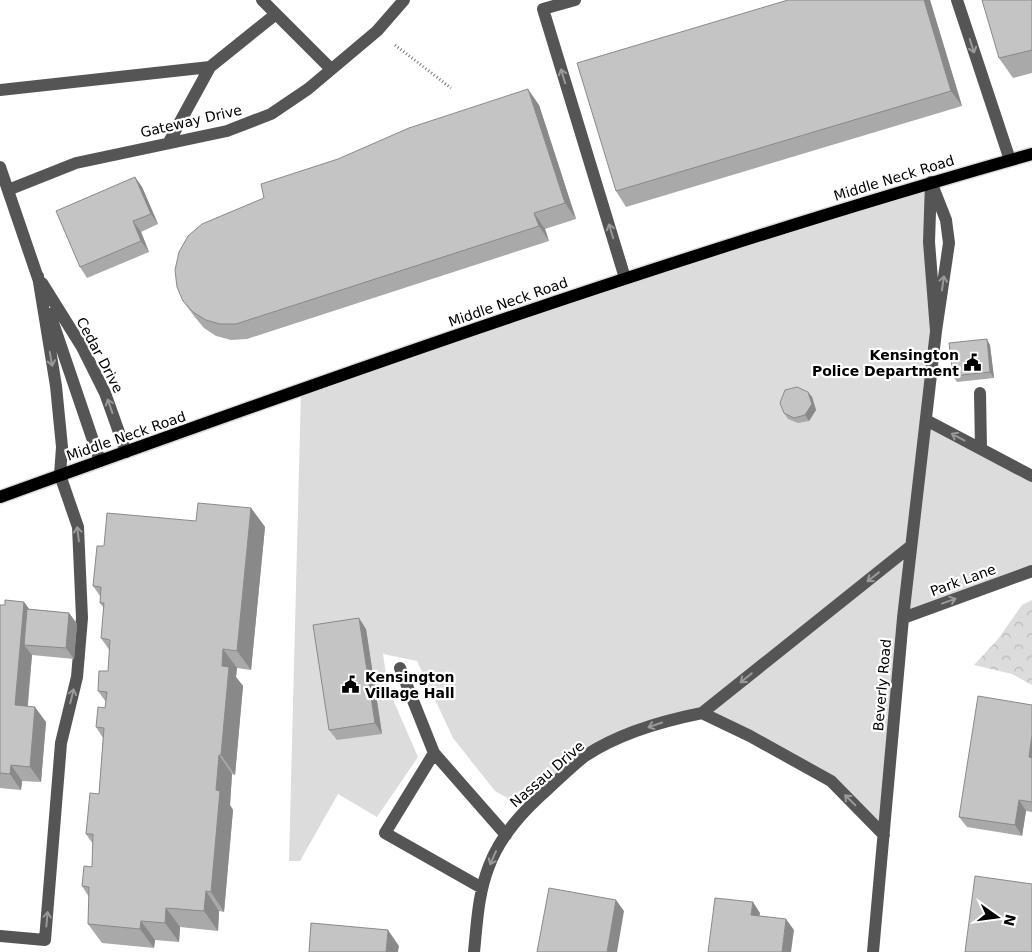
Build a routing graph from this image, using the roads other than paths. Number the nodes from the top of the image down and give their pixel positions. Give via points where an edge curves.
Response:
1 (262, 0) edge
2 (404, 0) edge
3 (575, 0) edge
4 (957, 0) edge
5 (544, 4) edge
6 (276, 14) junction
7 (210, 67) junction
8 (332, 69) junction
9 (0, 90) edge
10 (169, 142) junction
11 (1032, 154) edge
12 (1010, 160) junction
13 (0, 167) edge
14 (931, 182) junction
15 (8, 190) junction
16 (38, 276) junction
17 (625, 278) junction
18 (936, 332) junction
19 (980, 393) dead end
20 (926, 420) junction
21 (981, 449) junction
22 (126, 452) junction
23 (100, 461) junction
24 (60, 475) junction
25 (1032, 476) edge
26 (0, 497) edge
27 (912, 546) junction
28 (1032, 571) edge
29 (904, 618) junction
30 (400, 668) dead end
31 (702, 713) junction
32 (434, 753) junction
33 (506, 835) junction
34 (884, 835) junction
35 (482, 888) junction
36 (0, 936) edge
37 (474, 952) edge
38 (873, 952) edge

1 - 6 street
2 - 8 street, Gateway Drive via 377,31
3 - 5 street
4 -> 12 street
17 -> 5 street
6 - 7 street
6 - 8 street
7 - 9 street
7 - 10 street
8 - 10 street, Gateway Drive via 290,103 251,123
10 - 15 street, Gateway Drive via 76,163
11 - 12 main road, Middle Neck Road
12 - 14 main road, Middle Neck Road
13 - 15 street, Cedar Drive
14 - 17 main road, Middle Neck Road
14 - 18 street via 929,242
18 -> 14 street via 949,243 946,220
15 - 16 street, Cedar Drive
22 -> 16 street, Cedar Drive via 106,393
16 - 23 street, Cedar Drive
16 -> 24 street via 56,386 62,447
17 - 22 main road, Middle Neck Road
18 - 20 street, Beverly Road
19 - 21 street
21 -> 20 street
20 - 27 street, Beverly Road
21 - 25 street
22 - 23 main road, Middle Neck Road
23 - 24 main road, Middle Neck Road
24 - 26 main road, Middle Neck Road
36 -> 24 street via 45,940 61,743 77,677 82,618 78,526
27 - 29 street, Beverly Road
27 -> 31 street, Nassau Drive
29 -> 28 street, Park Lane
29 - 34 street, Beverly Road
30 - 32 street
31 -> 33 street, Nassau Drive via 626,734 585,756 526,808
34 -> 31 street via 831,781
32 - 33 street
32 - 35 street via 385,833
33 -> 35 street, Nassau Drive via 499,844
34 - 38 street, Beverly Road
35 - 37 street, Nassau Drive

